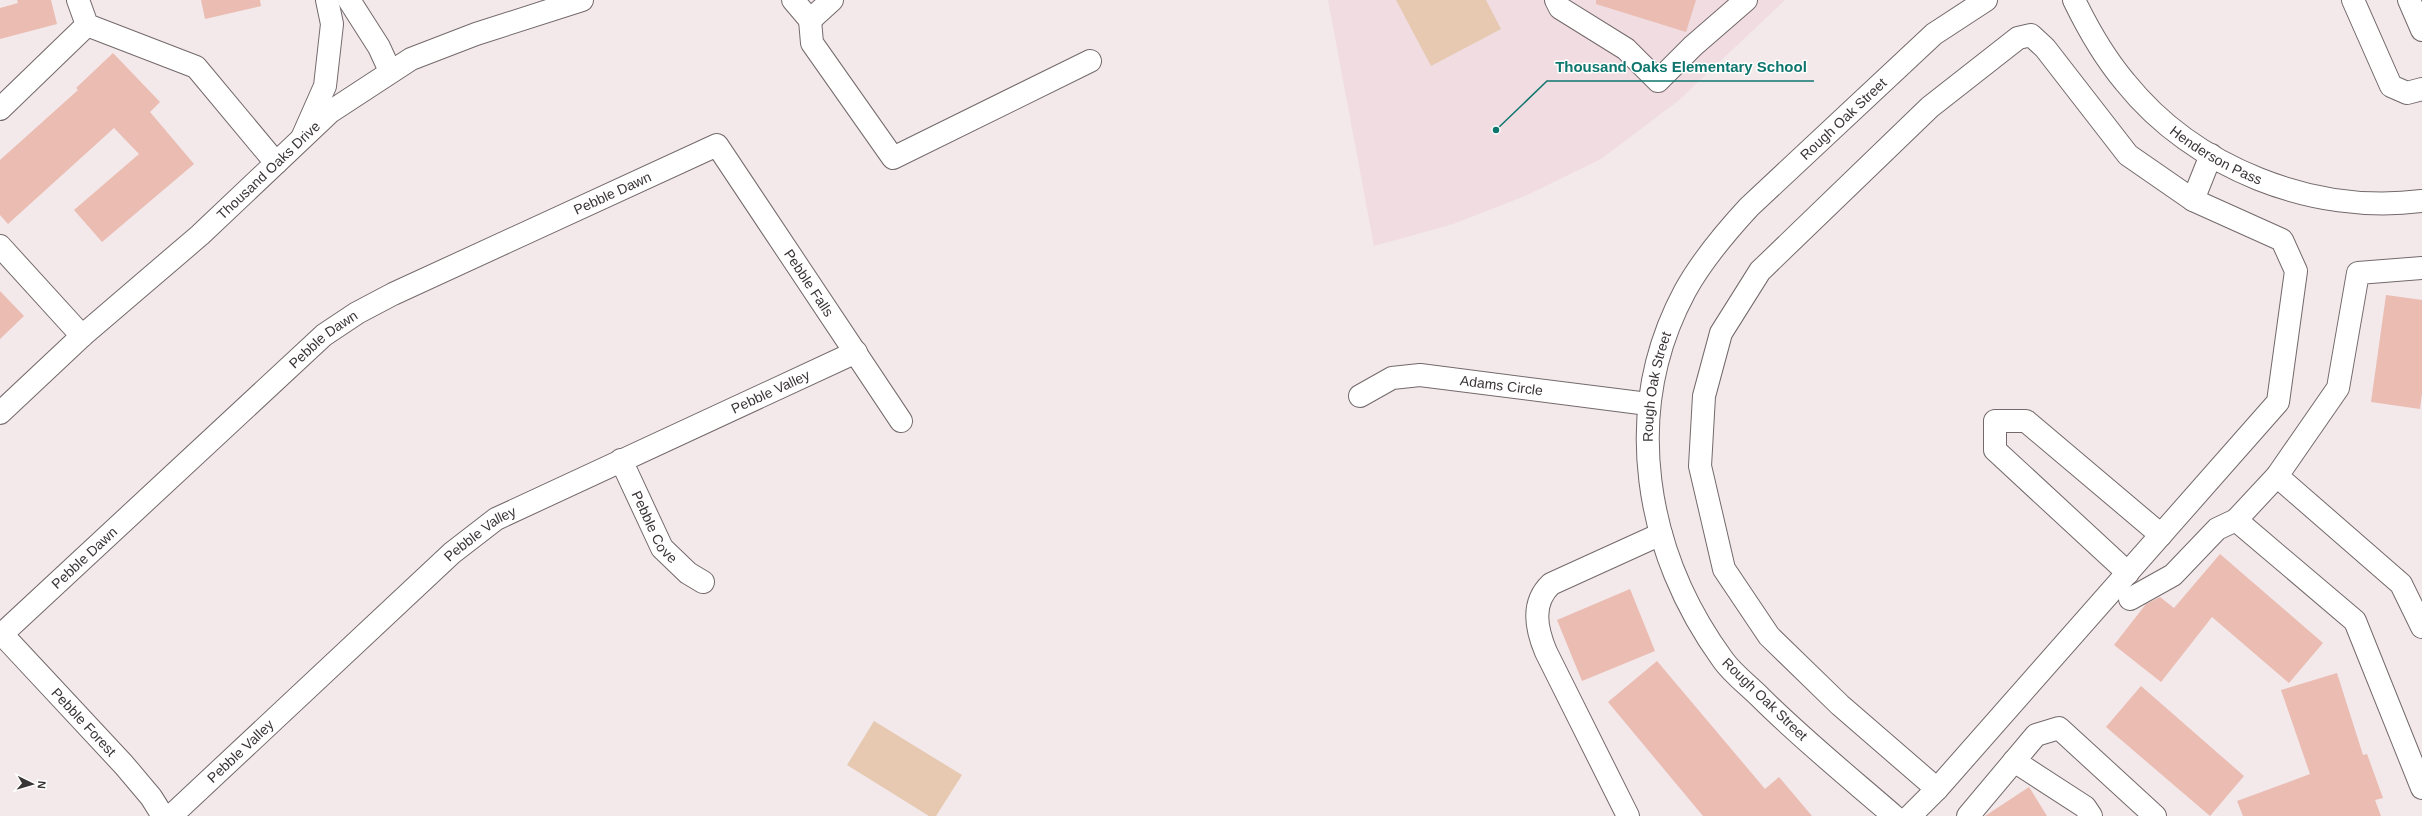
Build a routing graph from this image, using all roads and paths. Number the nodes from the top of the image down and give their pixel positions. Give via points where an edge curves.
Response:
1 (78, 0) edge
2 (327, 0) edge
3 (349, 0) edge
4 (582, 0) edge
5 (793, 0) edge
6 (832, 0) edge
7 (1556, 0) edge
8 (1746, 0) edge
9 (1986, 0) edge
10 (2074, 0) edge
11 (2353, 0) edge
12 (2409, 0) edge
13 (810, 20) junction
14 (87, 25) junction
15 (2422, 30) edge
16 (1090, 61) dead end
17 (390, 71) junction
18 (2422, 89) edge
19 (0, 109) edge
20 (302, 138) junction
21 (717, 145) joint
22 (2211, 155) junction
23 (276, 163) junction
24 (2193, 200) junction
25 (2422, 201) edge
26 (0, 246) edge
27 (2422, 268) edge
28 (82, 336) junction
29 (856, 352) junction
30 (1360, 396) dead end
31 (1648, 404) junction
32 (1, 410) edge
33 (901, 421) dead end
34 (621, 460) junction
35 (2277, 476) junction
36 (2236, 520) junction
37 (1661, 534) junction
38 (2161, 535) junction
39 (2128, 573) junction
40 (703, 582) dead end
41 (2130, 599) dead end
42 (2422, 627) edge
43 (1, 634) edge
44 (2014, 761) junction
45 (2422, 788) edge
46 (1932, 794) junction
47 (1970, 813) edge
48 (163, 816) edge
49 (171, 816) edge
50 (1628, 816) edge
51 (1894, 816) edge
52 (1910, 816) edge
53 (2091, 816) edge
54 (2155, 816) edge

1 - 14 street
2 - 20 street via 332,24 325,86
3 - 17 street via 379,47
4 - 17 street, Thousand Oaks Drive via 476,34 412,59
5 - 13 street
6 - 13 street
7 - 8 street via 1560,8 1626,49 1658,81 1693,46
9 - 31 street, Rough Oak Street via 1934,34 1749,207 1725,233 1703,261 1670,323 1658,357
10 - 22 street, Henderson Pass via 2104,55 2125,83 2177,132
11 - 18 street via 2391,86 2407,93
12 - 15 street
13 - 16 street via 812,43 893,158
14 - 19 street
14 - 23 street via 196,67
17 - 20 street, Thousand Oaks Drive via 330,112
20 - 23 street, Thousand Oaks Drive
21 - 29 street, Pebble Falls
21 - 43 street, Pebble Dawn via 392,294 357,313 319,341
22 - 24 street
22 - 25 street, Henderson Pass via 2250,175 2304,194 2374,204
23 - 28 street, Thousand Oaks Drive via 200,235
24 - 38 street via 2282,240 2296,271 2278,402
24 - 46 street via 2128,155 2045,48 2031,35 2018,38 1930,107 1760,271 1721,333 1704,396 1700,466 1724,569 1769,636
26 - 28 street
27 - 35 street via 2358,273 2338,388
28 - 32 street, Thousand Oaks Drive
29 - 33 street, Pebble Falls
29 - 34 street, Pebble Valley
30 - 31 street, Adams Circle via 1392,378 1420,375
31 - 37 street, Rough Oak Street via 1649,475
34 - 40 street, Pebble Cove via 662,548 688,574
34 - 49 street, Pebble Valley via 496,519 452,553
35 - 36 street
35 - 42 street via 2401,584
36 - 41 street via 2217,529 2173,575
36 - 45 street via 2355,621
37 - 50 street via 1551,584 1542,593 1537,612 1540,637 1546,652
37 - 51 street, Rough Oak Street via 1672,569 1690,608 1724,662 1778,715
38 - 39 street
38 - 39 street via 2026,421 1995,421 1995,450
39 - 46 street
43 - 48 street, Pebble Forest via 124,765 151,797
44 - 47 street
44 - 53 street via 2085,807
44 - 54 street via 2036,735 2059,728
46 - 52 street

